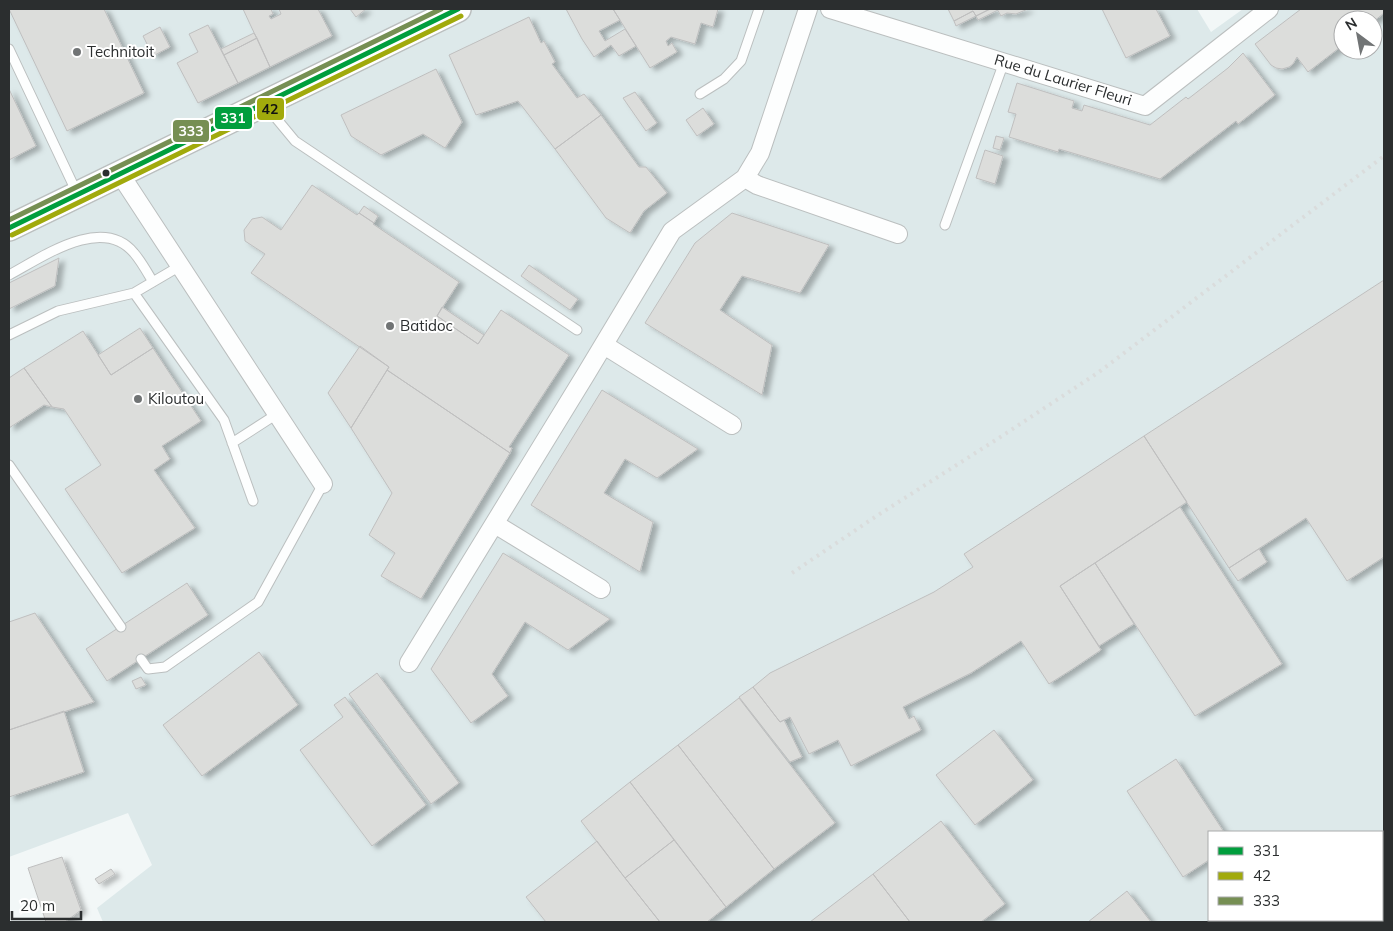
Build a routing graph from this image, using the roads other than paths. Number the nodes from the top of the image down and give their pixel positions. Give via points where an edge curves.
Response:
1 (458, 9) edge
2 (759, 9) edge
3 (808, 9) edge
4 (830, 9) edge
5 (1269, 9) edge
6 (9, 49) edge
7 (1004, 62) junction
8 (700, 94) dead end
9 (264, 104) junction
10 (120, 174) junction
11 (746, 178) junction
12 (78, 194) junction
13 (945, 225) dead end
14 (9, 228) edge
15 (898, 234) dead end
16 (180, 266) junction
17 (9, 275) edge
18 (153, 282) junction
19 (134, 293) junction
20 (577, 330) dead end
21 (9, 336) edge
22 (604, 345) junction
23 (277, 414) junction
24 (732, 425) dead end
25 (232, 443) junction
26 (9, 465) edge
27 (323, 484) joint
28 (253, 501) dead end
29 (495, 524) junction
30 (602, 589) dead end
31 (121, 627) dead end
32 (141, 659) dead end
33 (409, 663) dead end

1 - 9 main road
2 - 8 lane via 741,61 724,79
3 - 11 street via 760,154
4 - 7 street, Rue du Laurier Fleuri
5 - 7 street, Rue du Laurier Fleuri via 1145,106
6 - 12 lane
7 - 13 lane
9 - 10 main road
9 - 20 lane via 295,141
10 - 12 main road
10 - 16 street
11 - 15 street via 758,186
11 - 22 street via 672,231
12 - 14 main road
16 - 18 lane
16 - 23 street
17 - 18 lane via 68,244 84,238 106,238 122,243 134,252
18 - 19 lane
19 - 21 lane via 58,311
19 - 25 lane via 224,420
22 - 24 street
22 - 29 street
23 - 25 lane
23 - 27 street
25 - 28 lane
26 - 31 lane
27 - 32 lane via 258,602 165,667 148,669
29 - 30 street
29 - 33 street

